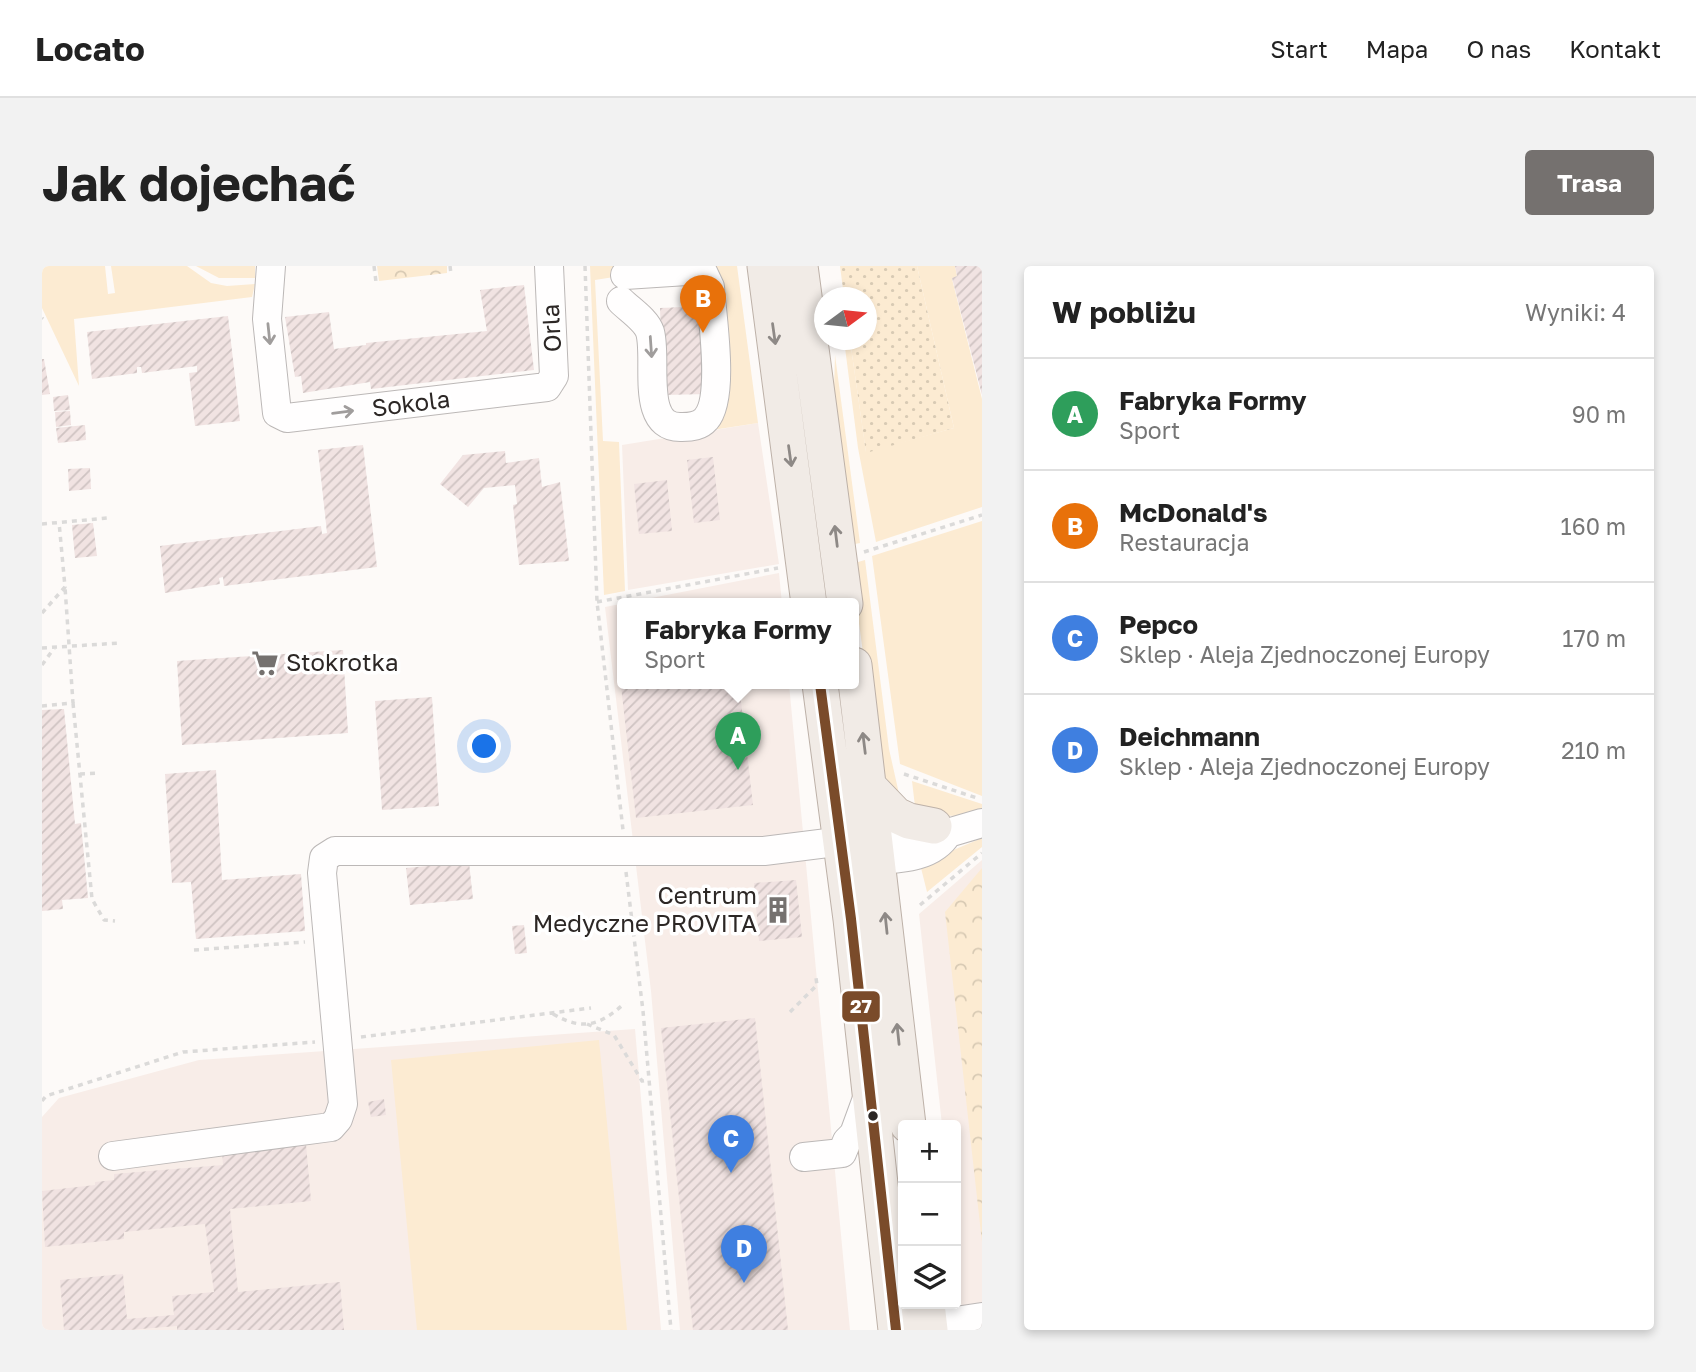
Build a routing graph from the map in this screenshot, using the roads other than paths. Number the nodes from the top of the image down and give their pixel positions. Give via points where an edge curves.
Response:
1 (271, 266) edge
2 (549, 266) edge
3 (765, 266) edge
4 (800, 266) edge
5 (547, 387) joint
6 (714, 406) joint
7 (808, 598) edge
8 (844, 598) edge
9 (821, 689) edge
10 (856, 689) edge
11 (870, 788) junction
12 (982, 823) edge
13 (941, 830) junction
14 (877, 847) junction
15 (842, 851) junction
16 (869, 1093) junction
17 (907, 1120) edge
18 (842, 1153) junction
19 (113, 1156) dead end
20 (804, 1157) dead end
21 (879, 1184) junction
22 (982, 1317) edge
23 (916, 1324) edge

1 -> 5 street, Sokola via 267,319 276,413 287,418
2 - 5 street, Orla via 554,376
3 -> 7 main road
8 -> 4 main road
6 -> 6 street via 712,306 706,275 702,270 623,288 650,332 655,405 667,413
9 - 15 main road
11 -> 10 main road
11 - 13 main road via 896,815
11 - 14 main road
12 - 13 street
13 - 14 street via 923,831
14 - 15 street
17 -> 14 main road
15 - 16 main road
15 - 19 street via 335,852 324,858 322,873 343,1104 338,1119 331,1127
16 - 18 street via 855,1134
16 - 21 main road
18 - 20 street
18 - 21 street
21 - 23 main road
22 - 23 street

